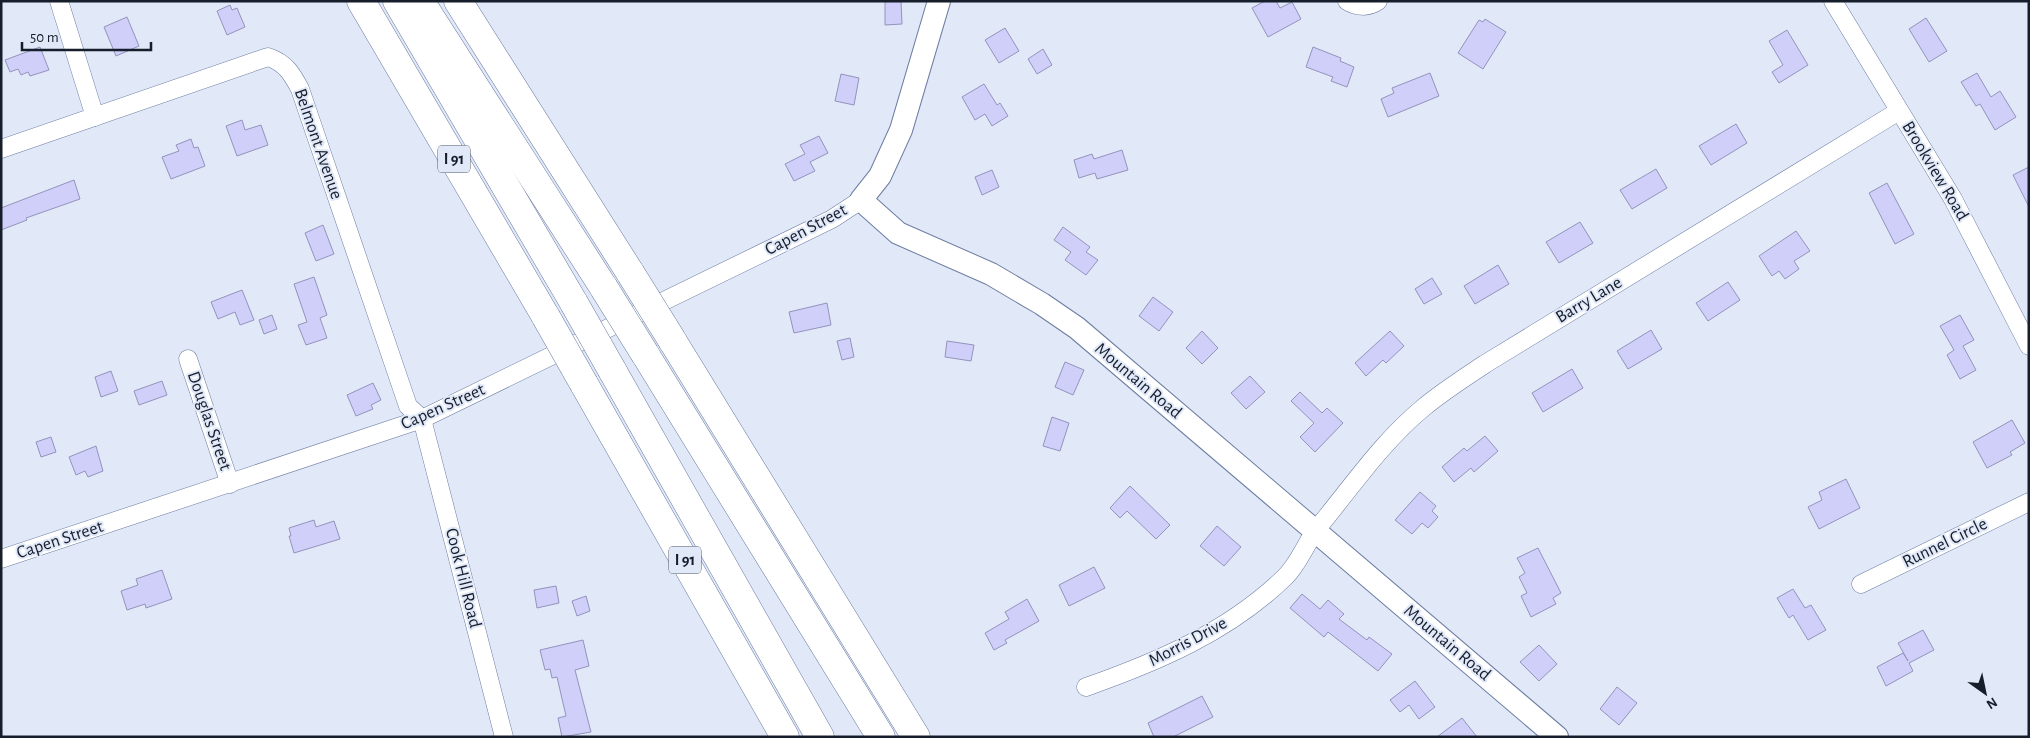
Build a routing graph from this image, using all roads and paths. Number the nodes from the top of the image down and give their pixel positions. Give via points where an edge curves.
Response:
1 (58, 1) edge
2 (361, 1) edge
3 (397, 1) edge
4 (420, 1) edge
5 (458, 1) edge
6 (938, 1) edge
7 (1347, 1) edge
8 (1378, 1) edge
9 (1833, 1) edge
10 (1899, 112) junction
11 (95, 117) junction
12 (1, 149) edge
13 (861, 200) junction
14 (2029, 346) edge
15 (188, 359) dead end
16 (422, 419) junction
17 (230, 484) junction
18 (2029, 502) edge
19 (1315, 531) junction
20 (1, 559) edge
21 (1861, 584) dead end
22 (742, 600) junction
23 (809, 620) junction
24 (1086, 687) dead end
25 (504, 737) edge
26 (785, 737) edge
27 (820, 737) edge
28 (835, 737) edge
29 (871, 737) edge
30 (881, 737) edge
31 (916, 737) edge
32 (1557, 737) edge

1 - 11 street
2 - 26 highway, I 91, bridge via 546,317
3 - 22 highway, bridge via 574,303
4 - 23 highway, bridge via 604,288
5 - 31 highway, bridge via 631,274
6 - 13 street via 901,130 880,176
7 - 8 street via 1356,6
9 - 10 street, Brookview Road
10 - 14 street, Brookview Road via 1953,199
10 - 19 street, Barry Lane via 1485,364 1423,408 1389,441
11 - 12 street, Belmont Avenue
11 - 16 street, Belmont Avenue via 268,57 291,71 408,406
13 - 16 street, Capen Street via 832,220
13 - 19 street, Mountain Road via 898,233 990,274 1077,328
15 - 17 street, Douglas Street
16 - 17 street, Capen Street
16 - 25 street, Cook Hill Road
17 - 20 street, Capen Street
18 - 21 street, Runnel Circle
19 - 24 street, Morris Drive via 1285,578 1221,628 1144,666
19 - 32 street, Mountain Road
22 - 27 highway
22 - 28 highway
23 - 29 highway
23 - 30 highway

